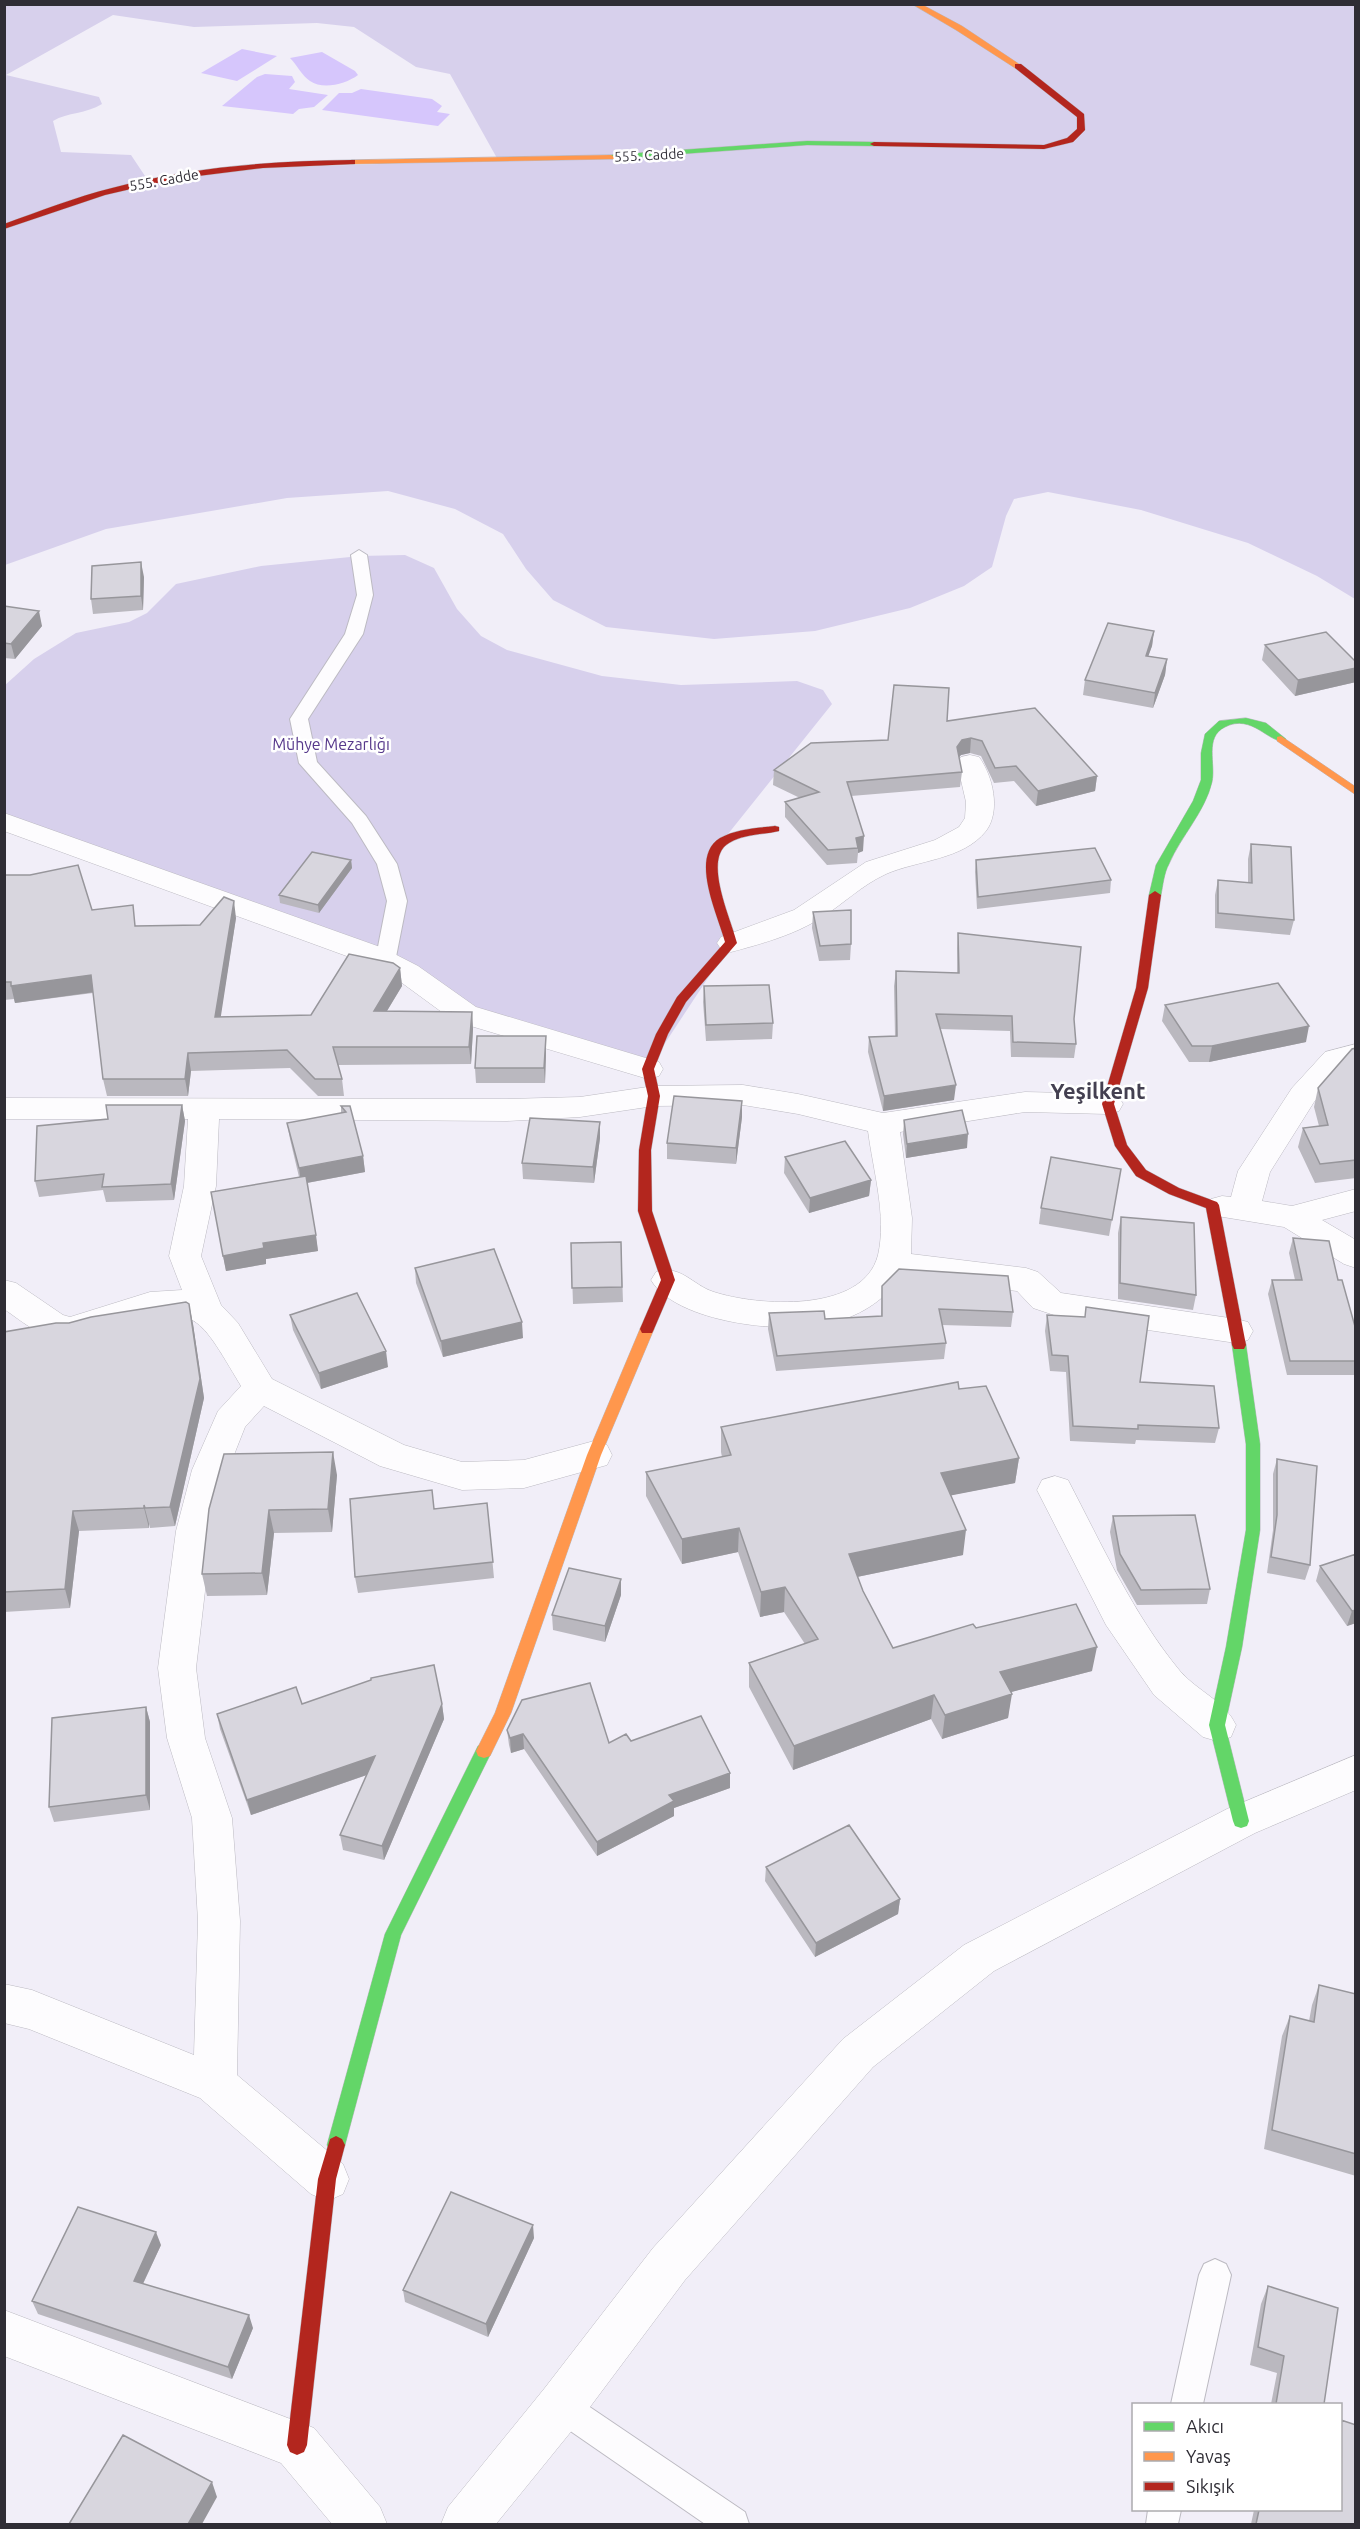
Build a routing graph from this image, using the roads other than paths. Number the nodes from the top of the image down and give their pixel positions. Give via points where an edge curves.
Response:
1 (915, 4) edge
2 (4, 227) edge
3 (360, 555) dead end
4 (970, 763) dead end
5 (1356, 792) edge
6 (4, 821) edge
7 (775, 829) dead end
8 (731, 943) junction
9 (385, 962) junction
10 (1356, 1054) edge
11 (651, 1083) junction
12 (1108, 1104) junction
13 (4, 1108) edge
14 (204, 1110) junction
15 (883, 1124) junction
16 (1356, 1200) edge
17 (1212, 1205) junction
18 (1244, 1210) junction
19 (1292, 1216) junction
20 (1356, 1256) edge
21 (892, 1264) junction
22 (668, 1280) junction
23 (4, 1293) edge
24 (207, 1311) junction
25 (1236, 1331) junction
26 (260, 1388) junction
27 (594, 1455) junction
28 (1055, 1490) dead end
29 (1217, 1725) junction
30 (1356, 1772) edge
31 (1241, 1821) junction
32 (4, 2003) edge
33 (215, 2084) junction
34 (327, 2179) junction
35 (1215, 2275) dead end
36 (4, 2333) edge
37 (1187, 2403) edge
38 (561, 2406) junction
39 (297, 2445) junction
40 (363, 2524) edge
41 (465, 2524) edge
42 (733, 2524) edge

1 - 2 street, 555. Cadde via 973,37 1058,96 1082,116 1081,130 1070,140 1044,147 807,144 638,157 330,162 234,169 116,189
3 - 9 lane via 365,595 354,634 299,719 308,763 359,820 387,864 397,901
4 - 8 street via 980,811 975,826 963,836 926,854 875,868 803,917
5 - 12 street via 1262,725 1234,721 1210,734 1207,780 1162,865 1150,914 1142,988
6 - 9 street
7 - 8 street via 745,831 723,838 712,854 710,880 725,913
8 - 11 street via 681,1000 662,1034
9 - 11 street via 408,973 465,1014
10 - 18 street via 1336,1059 1303,1095 1254,1171
11 - 14 street via 580,1107
11 - 15 street via 798,1104
11 - 22 street via 645,1211
12 - 15 street via 1025,1102
12 - 17 street via 1121,1146 1141,1173
13 - 14 street
14 - 24 street via 200,1186 184,1256
15 - 21 street via 897,1218
16 - 19 street
17 - 18 street
17 - 25 street
18 - 19 street
19 - 20 street
21 - 22 street via 867,1294 829,1312 779,1314 738,1310 692,1297
21 - 25 street via 1026,1280 1045,1302
22 - 27 street
23 - 24 street via 53,1324 70,1329 150,1304 183,1302
24 - 26 street via 226,1332
25 - 29 street via 1253,1444 1254,1530
26 - 27 street via 393,1455 462,1476 524,1474
26 - 33 street via 231,1420 210,1470 194,1531 177,1668 186,1738 212,1818 219,1921
27 - 34 street via 503,1713 393,1934
28 - 29 street via 1119,1614 1168,1684
29 - 31 street
30 - 31 street
31 - 38 street via 979,1958 858,2054 669,2264
32 - 33 street via 32,2010
33 - 34 street
34 - 39 street
35 - 37 lane
36 - 39 street
38 - 41 street
38 - 42 lane
39 - 40 street

